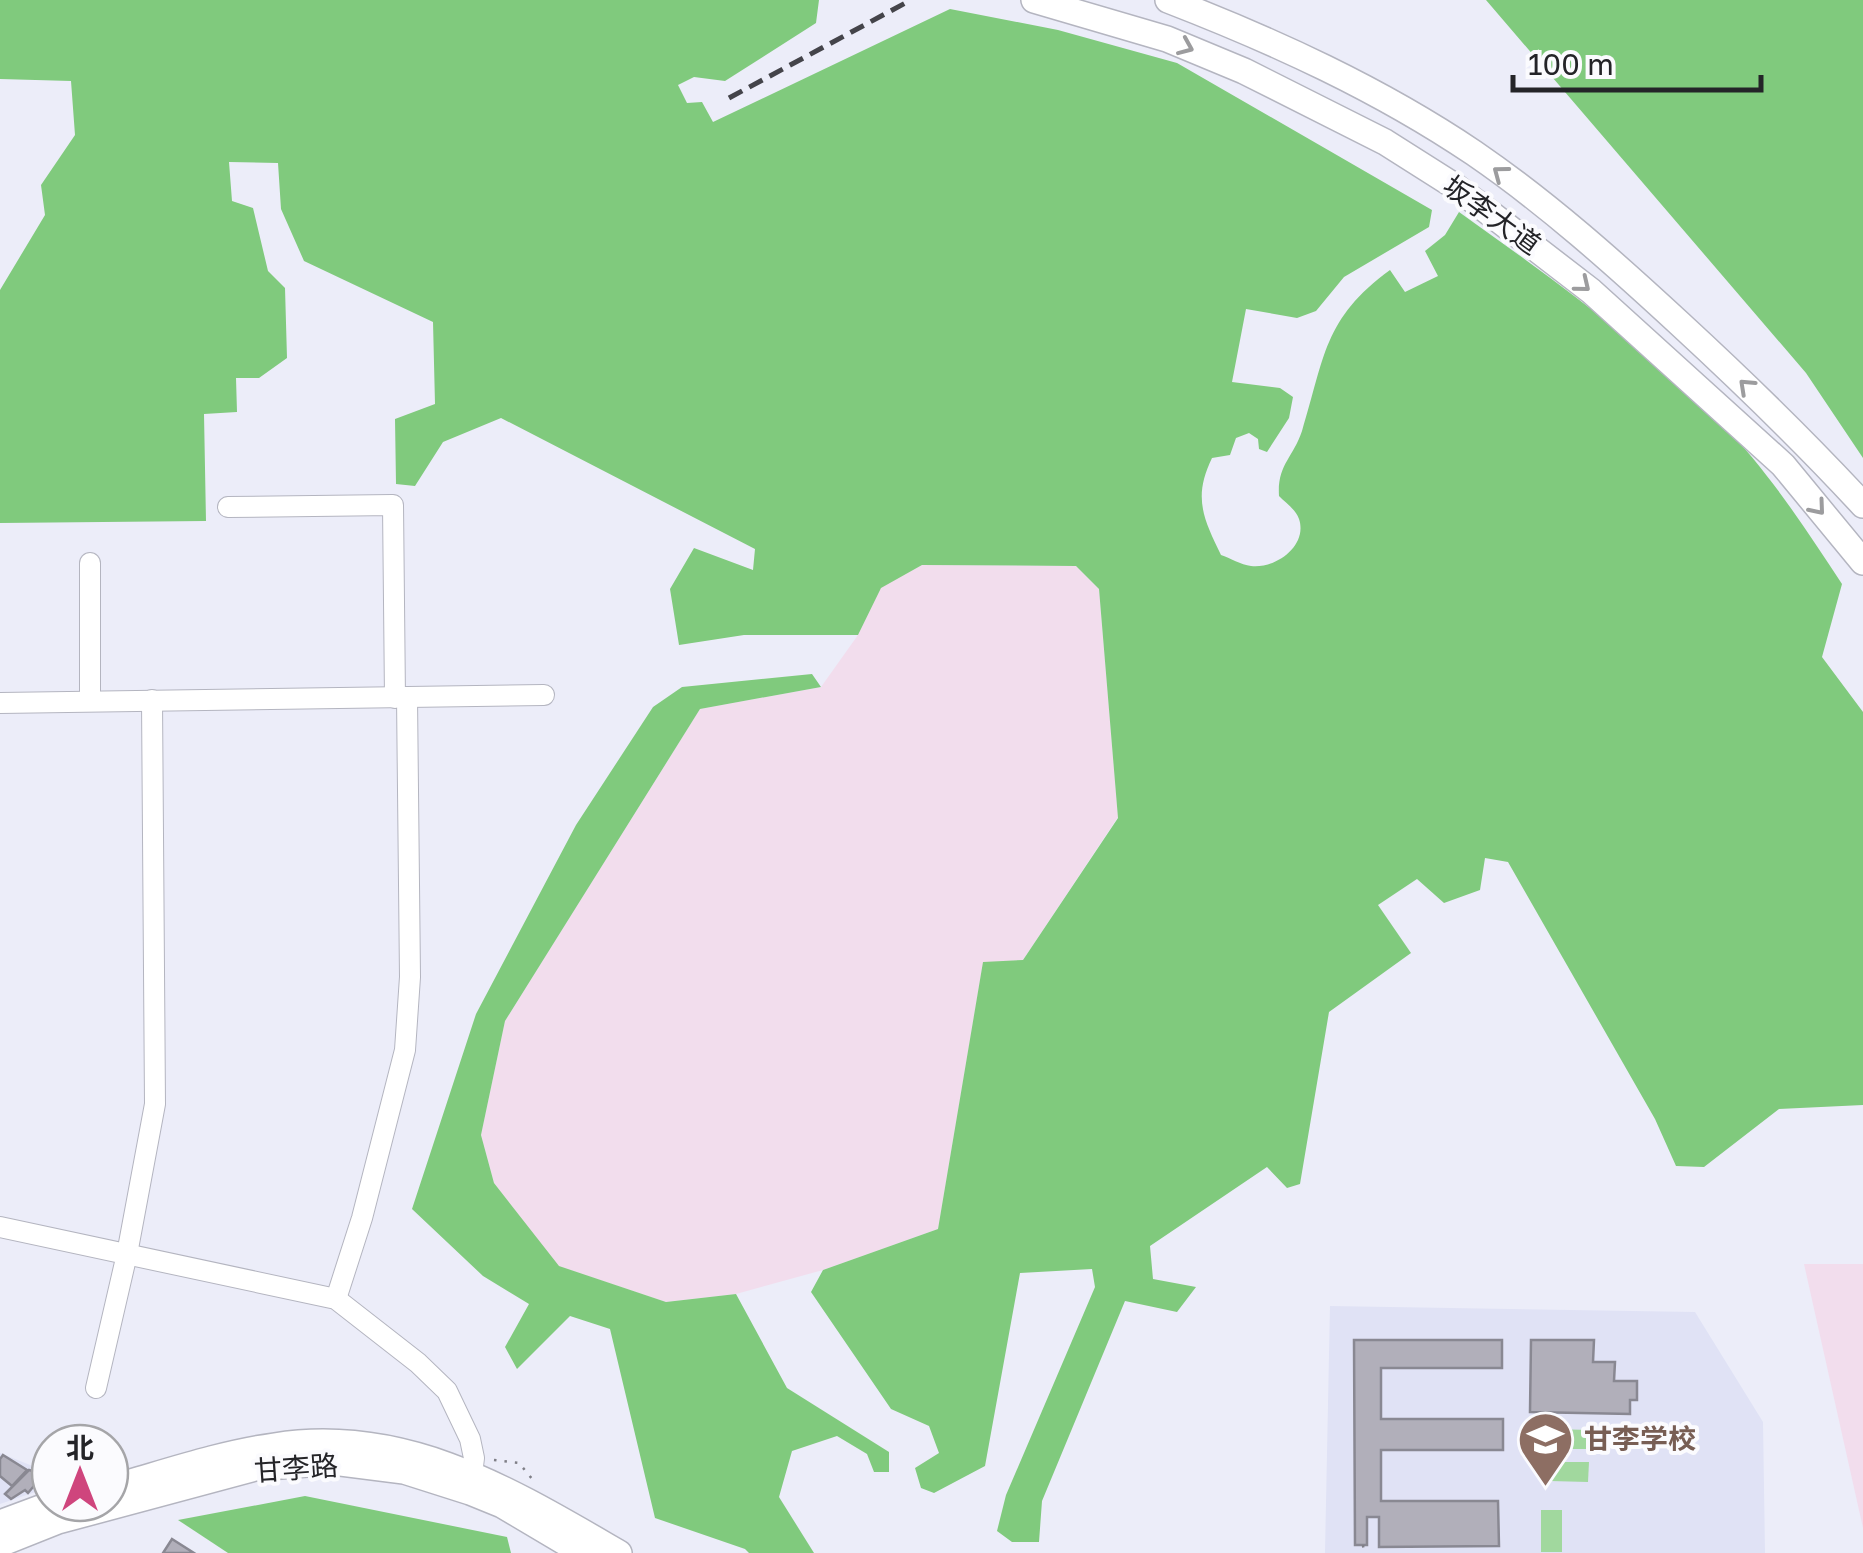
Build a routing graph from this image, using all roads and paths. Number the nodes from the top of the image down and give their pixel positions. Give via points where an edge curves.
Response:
1 (1034, 0) edge
2 (1168, 0) edge
3 (1863, 505) edge
4 (228, 507) dead end
5 (1863, 562) edge
6 (90, 563) dead end
7 (544, 696) dead end
8 (401, 698) junction
9 (152, 700) junction
10 (90, 701) junction
11 (0, 702) edge
12 (0, 1226) edge
13 (127, 1254) junction
14 (336, 1299) junction
15 (96, 1388) dead end
16 (130, 1483) edge
17 (472, 1483) junction
18 (30, 1512) edge
19 (0, 1523) edge
20 (0, 1544) edge
21 (1364, 1544) dead end
22 (584, 1553) edge
23 (618, 1553) edge
24 (1364, 1553) edge

1 -> 5 main road, 坂李大道 via 1167,39 1315,105 1456,187 1592,291 1783,465
3 -> 2 main road, 坂李大道 via 1796,432 1611,260 1474,154 1309,60
4 - 8 street via 393,505
6 - 10 street
7 - 8 street
8 - 9 street
8 - 14 street via 407,1034
9 - 10 street
9 - 13 street via 155,1104
10 - 11 street
12 - 13 street
13 - 14 street
13 - 15 street
14 - 17 street via 447,1391 470,1439
16 - 17 main road, 甘李路 via 241,1452 308,1442 372,1445
17 - 20 main road, 甘李路 via 369,1465 256,1468 76,1516
17 - 22 main road, 甘李路
17 - 23 main road, 甘李路 via 509,1490
18 - 19 main road
21 - 24 path

